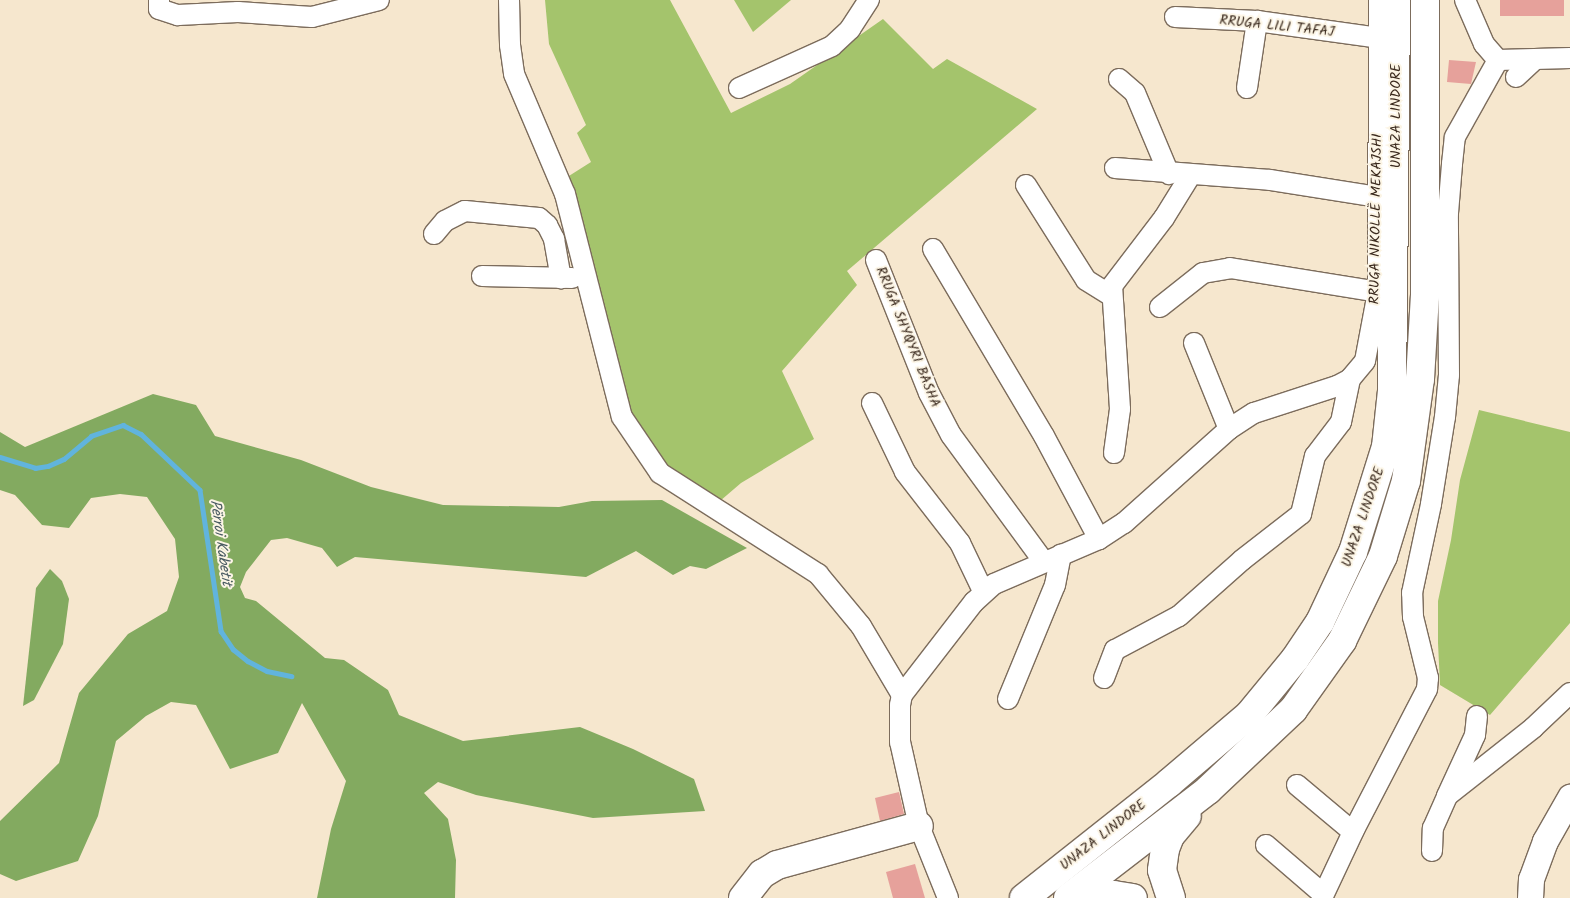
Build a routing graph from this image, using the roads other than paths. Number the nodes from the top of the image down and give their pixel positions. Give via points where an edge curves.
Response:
1 (159, 0) edge
2 (379, 0) edge
3 (509, 0) edge
4 (870, 0) edge
5 (1379, 0) edge
6 (1396, 0) edge
7 (1425, 0) edge
8 (1465, 0) edge
9 (1175, 17) dead end
10 (1257, 21) junction
11 (1379, 38) junction
12 (1570, 58) edge
13 (1498, 60) junction
14 (1534, 60) junction
15 (1516, 77) dead end
16 (1120, 79) dead end
17 (739, 88) dead end
18 (1247, 88) dead end
19 (1115, 168) dead end
20 (1169, 174) junction
21 (1190, 176) junction
22 (1026, 185) dead end
23 (1376, 197) junction
24 (434, 234) dead end
25 (933, 249) dead end
26 (876, 260) dead end
27 (482, 276) dead end
28 (561, 278) junction
29 (587, 279) junction
30 (1378, 292) junction
31 (1110, 294) junction
32 (1160, 307) dead end
33 (1194, 343) dead end
34 (1350, 379) junction
35 (872, 403) dead end
36 (1229, 428) junction
37 (1114, 453) dead end
38 (1400, 509) junction
39 (1098, 539) junction
40 (1052, 558) junction
41 (983, 591) junction
42 (1104, 678) dead end
43 (1570, 693) edge
44 (902, 695) junction
45 (1008, 699) dead end
46 (1477, 716) dead end
47 (1297, 785) dead end
48 (1447, 796) junction
49 (1570, 797) edge
50 (919, 826) junction
51 (1353, 832) junction
52 (1266, 844) dead end
53 (1432, 851) dead end
54 (1048, 879) junction
55 (1530, 889) edge
56 (1323, 896) edge
57 (743, 898) edge
58 (948, 898) edge
59 (1007, 898) edge
60 (1024, 898) edge
61 (1068, 898) edge
62 (1097, 898) edge
63 (1132, 898) edge
64 (1171, 898) edge
65 (1513, 898) edge

1 - 2 street via 159,9 178,15 238,12 312,17
3 - 29 street via 514,74 561,181
4 - 17 street via 850,29 832,46
5 - 11 street, RRUGA NIKOLLË MEKAJSHI
6 - 54 highway, UNAZA LINDORE via 1392,391 1386,447 1353,552 1320,622 1295,660 1249,715 1169,784
7 - 38 highway, UNAZA LINDORE via 1425,296 1416,426
8 - 13 street via 1484,44
9 - 10 street, RRUGA LILI TAFAJ
10 - 11 street, RRUGA LILI TAFAJ
10 - 18 street
11 - 23 street, RRUGA NIKOLLË MEKAJSHI
12 - 14 street
13 - 14 street
13 - 51 street via 1455,137 1448,230 1449,375 1431,504 1412,593 1413,617 1428,678 1427,689
14 - 15 street
16 - 20 street via 1135,93
19 - 20 street
20 - 21 street
21 - 23 street via 1270,180
21 - 31 street via 1164,218 1116,279
22 - 31 street via 1086,280
23 - 30 street, RRUGA NIKOLLË MEKAJSHI
24 - 28 street via 445,220 465,211 539,218 554,239
25 - 39 street via 1044,436
26 - 40 street, RRUGA SHYQYRI BASHA via 929,393 952,436
27 - 28 street
28 - 29 street
29 - 44 street via 617,406 652,464 671,482 818,574 855,618
30 - 32 street via 1230,268 1203,273
30 - 34 street, RRUGA NIKOLLË MEKAJSHI via 1364,361
31 - 37 street via 1117,326 1120,409
33 - 36 street
34 - 36 street, RRUGA NIKOLLË MEKAJSHI via 1322,392 1267,407
34 - 42 street via 1342,422 1315,456 1300,514 1179,616 1115,650
35 - 41 street via 905,472 960,543
36 - 39 street, RRUGA NIKOLLË MEKAJSHI via 1124,523
38 - 61 highway, UNAZA LINDORE via 1383,556 1342,641 1293,710 1208,790
38 - 64 highway via 1399,526 1383,568 1338,657 1279,731 1186,817 1170,836 1162,870
39 - 40 street, RRUGA NIKOLLË MEKAJSHI
40 - 41 street, RRUGA NIKOLLË MEKAJSHI
40 - 45 street via 1055,585
41 - 44 street, RRUGA NIKOLLË MEKAJSHI
43 - 48 street via 1507,751
44 - 50 street via 900,742
46 - 48 street via 1475,735
47 - 51 street
48 - 53 street via 1436,819
49 - 55 main road via 1545,841
50 - 57 highway via 777,865 762,874
50 - 58 street
51 - 56 street
52 - 56 street
54 - 59 highway via 1028,883
54 - 60 highway, UNAZA LINDORE
55 - 65 main road
62 - 63 highway via 1114,895

